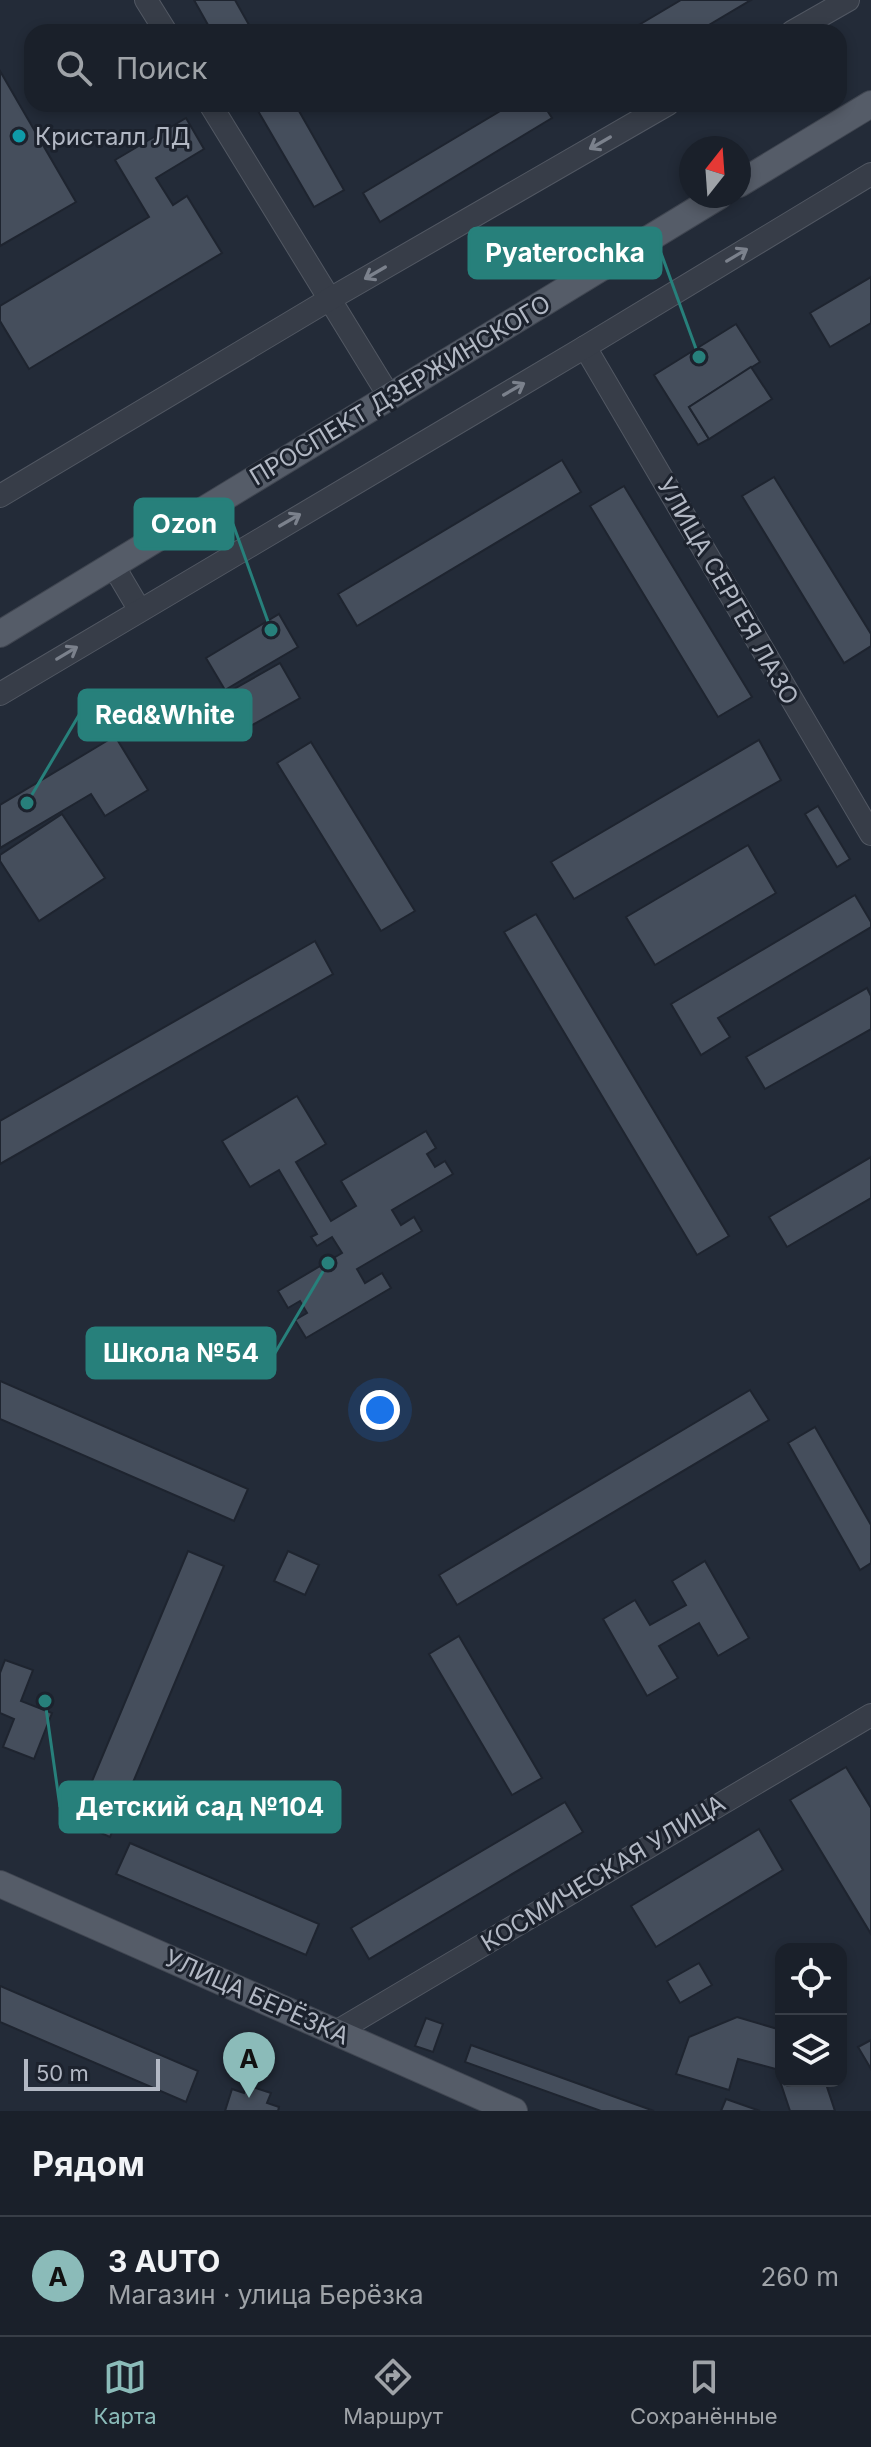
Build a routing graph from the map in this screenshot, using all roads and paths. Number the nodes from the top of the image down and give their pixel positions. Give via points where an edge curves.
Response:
1 (146, 0) edge
2 (848, 0) edge
3 (161, 24) edge
4 (806, 24) edge
5 (871, 104) edge
6 (215, 112) edge
7 (654, 112) edge
8 (871, 174) edge
9 (751, 177) edge
10 (699, 208) edge
11 (330, 299) junction
12 (585, 347) junction
13 (389, 396) junction
14 (0, 496) edge
15 (113, 565) junction
16 (139, 609) junction
17 (0, 634) edge
18 (0, 694) edge
19 (871, 834) edge
20 (871, 1715) edge
21 (0, 1884) edge
22 (336, 2032) junction
23 (514, 2111) edge

1 - 3 street
2 - 4 street
5 - 9 main road
6 - 11 street
7 -> 11 street
12 -> 8 street
10 - 13 main road, ПРОСПЕКТ ДЗЕРЖИНСКОГО
11 - 13 street
11 - 14 street
16 -> 12 street
12 - 19 street, УЛИЦА СЕРГЕЯ ЛАЗО
13 - 15 main road, ПРОСПЕКТ ДЗЕРЖИНСКОГО
15 - 16 street
15 - 17 main road, ПРОСПЕКТ ДЗЕРЖИНСКОГО
18 -> 16 street
20 - 22 street, КОСМИЧЕСКАЯ УЛИЦА
21 - 22 main road, УЛИЦА БЕРЁЗКА
22 - 23 main road, УЛИЦА БЕРЁЗКА

